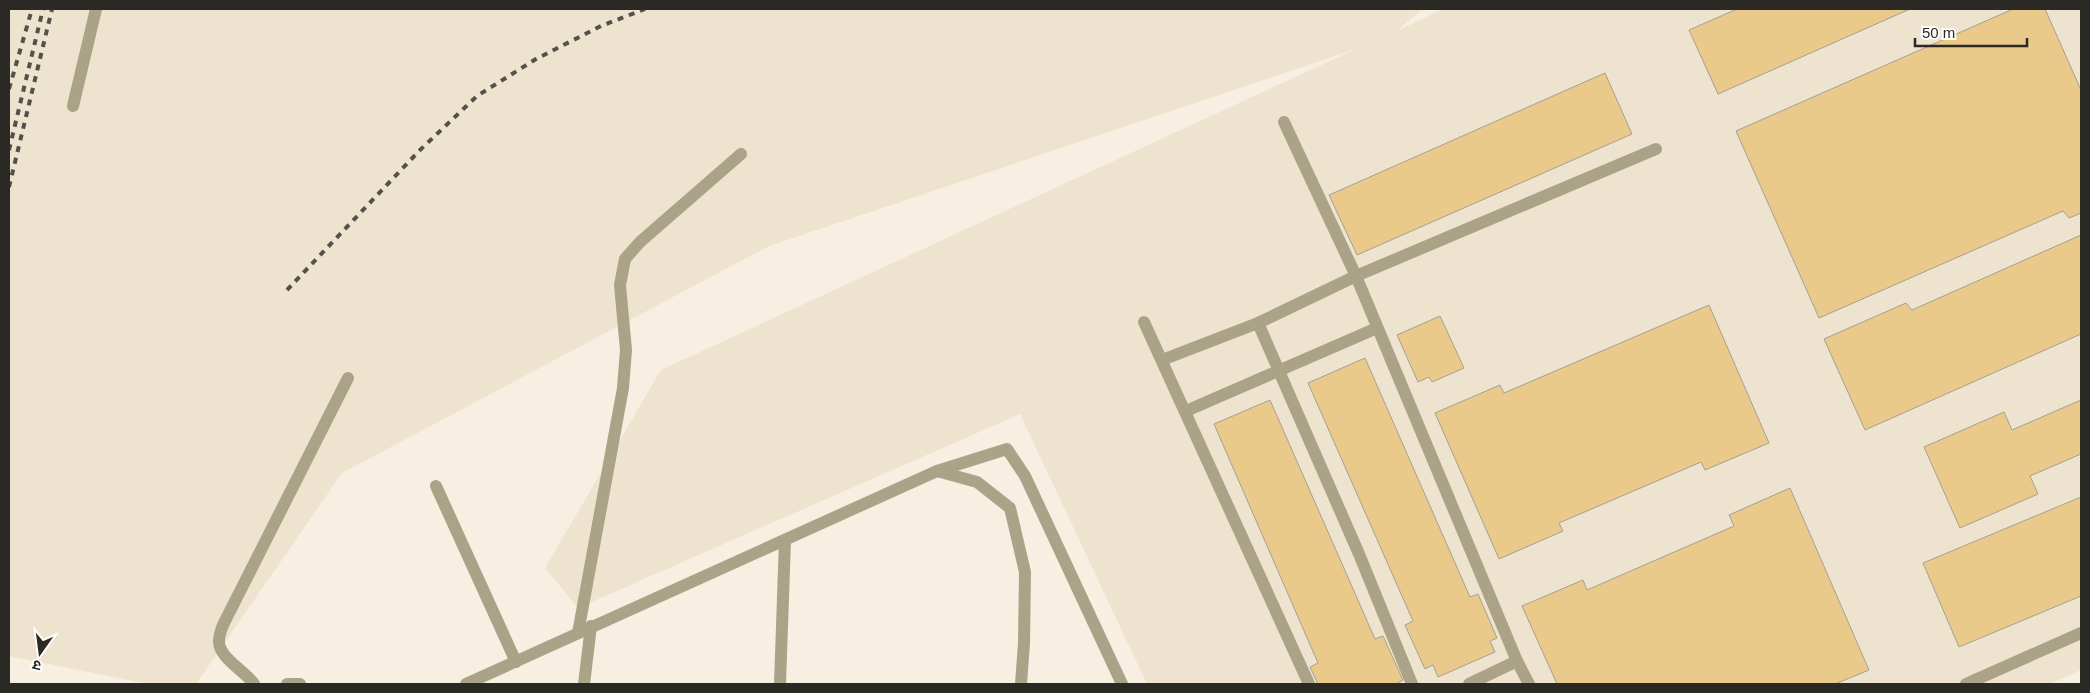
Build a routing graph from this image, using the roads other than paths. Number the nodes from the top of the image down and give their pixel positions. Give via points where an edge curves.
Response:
1 (96, 9) edge
2 (73, 106) dead end
3 (1284, 122) dead end
4 (1656, 149) dead end
5 (741, 154) dead end
6 (1356, 276) junction
7 (1144, 322) dead end
8 (1258, 323) junction
9 (1377, 328) junction
10 (1162, 360) junction
11 (1279, 372) junction
12 (348, 378) dead end
13 (1186, 411) junction
14 (937, 471) junction
15 (436, 486) dead end
16 (785, 540) junction
17 (591, 626) junction
18 (578, 633) junction
19 (2081, 633) edge
20 (1517, 661) junction
21 (516, 662) junction
22 (254, 684) edge
23 (287, 684) edge
24 (300, 684) edge
25 (466, 684) edge
26 (584, 684) edge
27 (780, 684) edge
28 (1020, 684) edge
29 (1122, 684) edge
30 (1309, 684) edge
31 (1412, 684) edge
32 (1469, 684) edge
33 (1529, 684) edge
34 (1966, 684) edge

1 - 2 street
3 - 6 street
4 - 6 street
5 - 18 street via 640,242 626,259 620,285 626,350 624,388
6 - 8 street
6 - 9 street
7 - 10 street
8 - 10 street
8 - 11 street
9 - 11 street
9 - 20 street
10 - 13 street
11 - 13 street
11 - 31 street
12 - 22 street via 223,624 220,650
13 - 30 street
14 - 16 street
14 - 28 street via 977,482 1010,508 1025,572
14 - 29 street via 1007,449 1025,476
15 - 21 street
16 - 17 street
16 - 27 street
17 - 18 street
17 - 26 street
18 - 21 street
19 - 34 street
20 - 32 street
20 - 33 street
21 - 25 street
23 - 24 street

